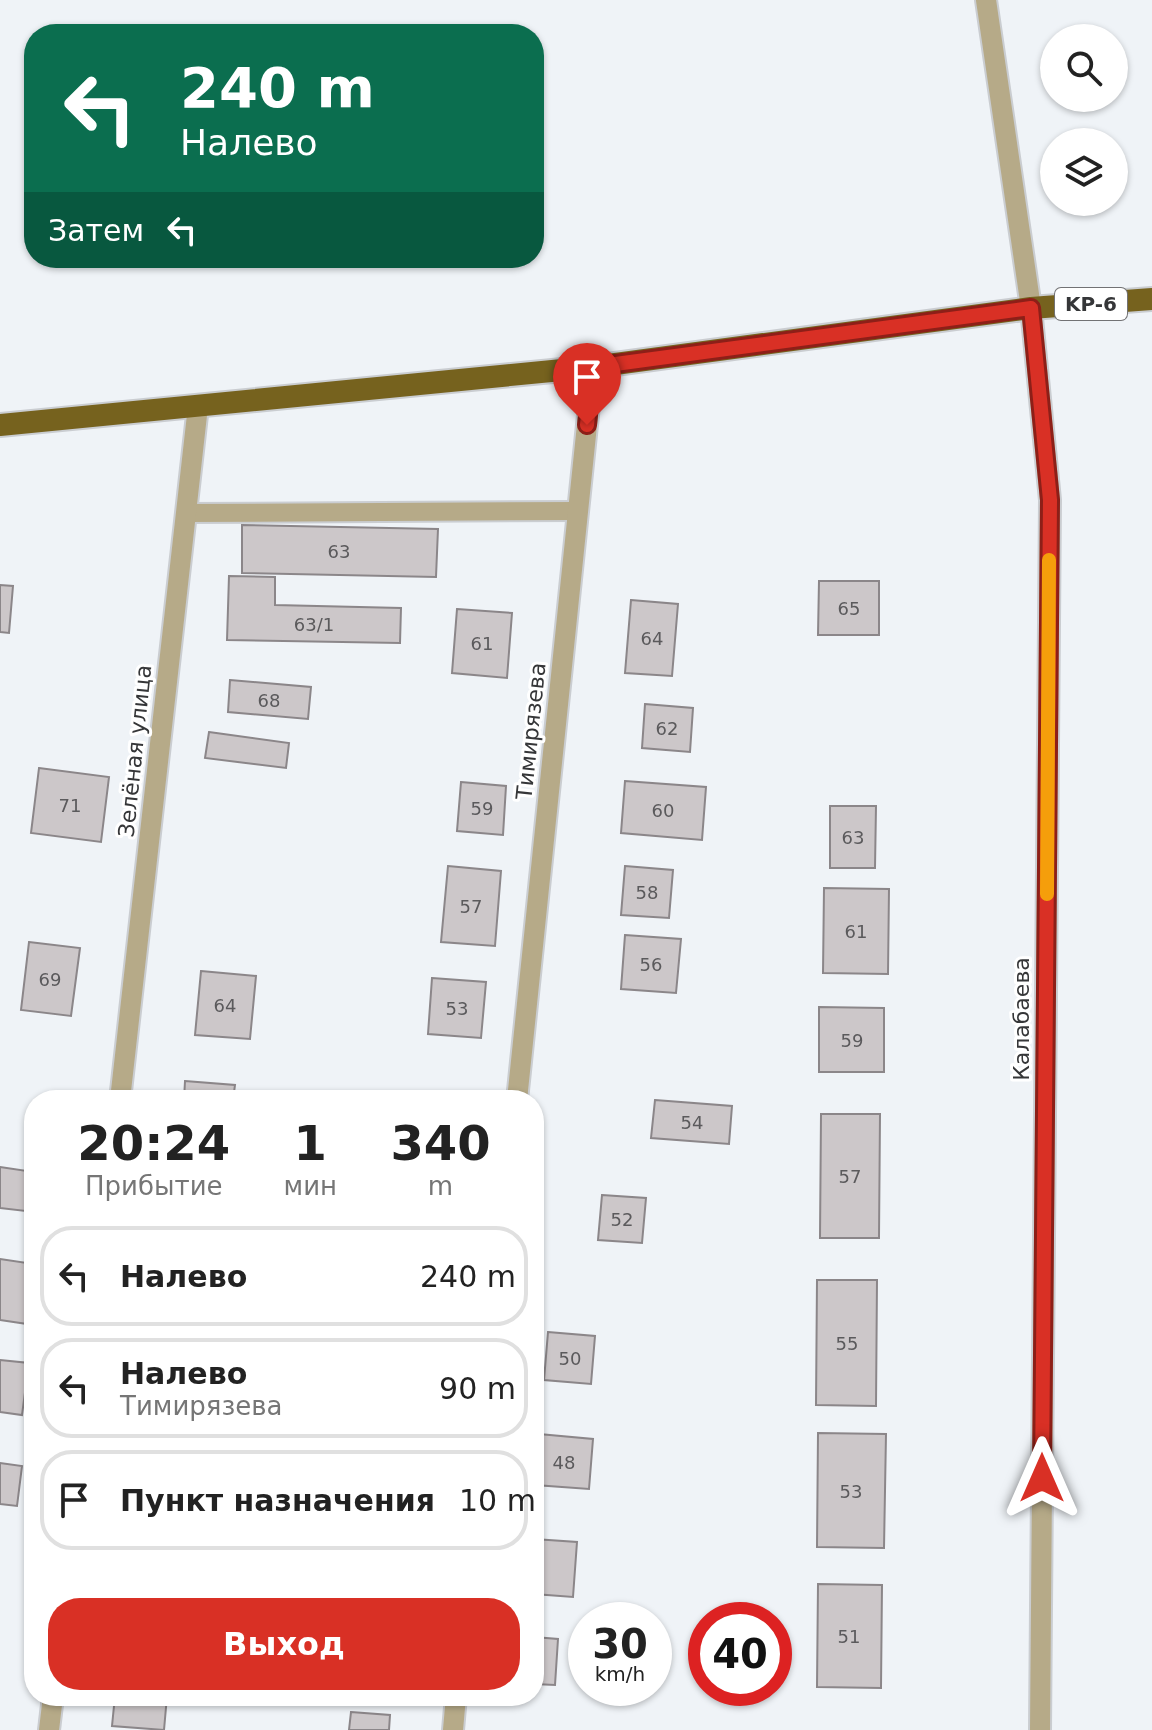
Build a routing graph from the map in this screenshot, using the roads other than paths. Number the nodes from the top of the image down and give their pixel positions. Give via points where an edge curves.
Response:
1 (986, 0) edge
2 (1152, 299) edge
3 (1031, 308) junction
4 (593, 367) junction
5 (198, 406) junction
6 (0, 425) edge
7 (578, 511) junction
8 (186, 513) junction
9 (121, 1090) edge
10 (518, 1090) edge
11 (52, 1706) edge
12 (455, 1706) edge
13 (49, 1730) edge
14 (453, 1730) edge
15 (1040, 1730) edge

1 - 3 street, Калабаева
2 - 3 highway, KP-6
3 - 4 highway, KP-6
3 - 15 street, Калабаева via 1050,500
4 - 5 highway, KP-6
4 - 7 street, Тимирязева
5 - 6 highway, KP-6
5 - 8 street, Зелёная улица
7 - 8 lane
7 - 10 street, Тимирязева
8 - 9 street, Зелёная улица
11 - 13 street
12 - 14 street

